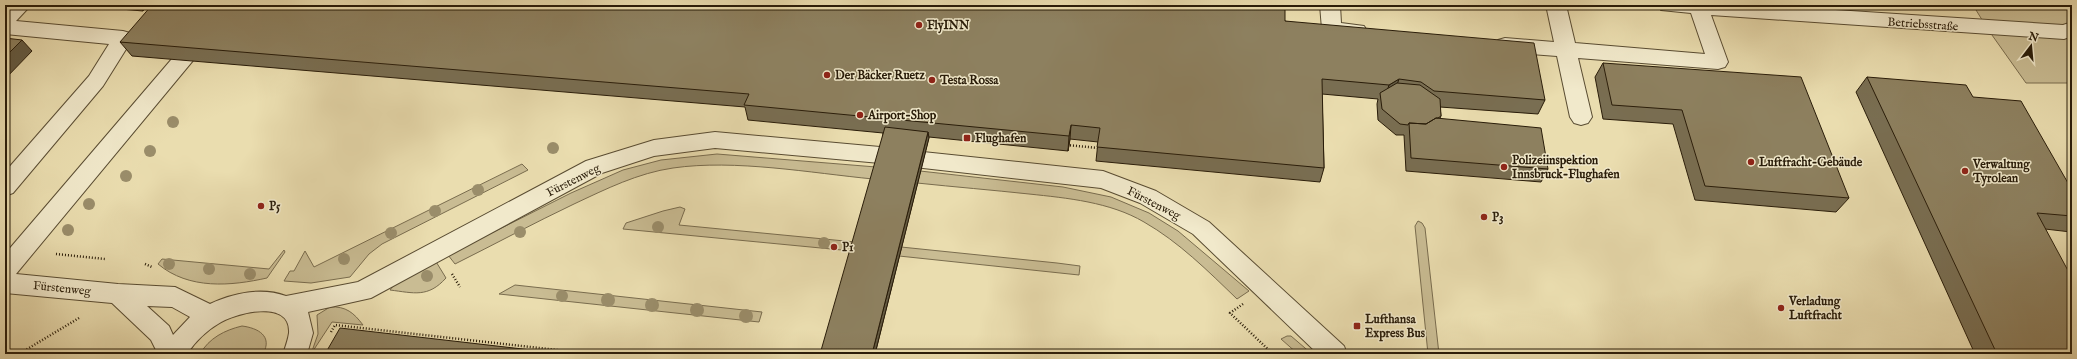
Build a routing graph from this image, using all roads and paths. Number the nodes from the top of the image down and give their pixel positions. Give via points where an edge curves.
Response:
1 (21, 5) edge
2 (229, 5) edge
3 (1330, 5) edge
4 (1556, 5) edge
5 (1668, 5) edge
6 (1698, 7) junction
7 (5, 21) edge
8 (5, 27) edge
9 (2072, 29) edge
10 (1378, 33) edge
11 (1487, 43) edge
12 (1565, 50) junction
13 (1581, 117) dead end
14 (1063, 145) edge
15 (1098, 148) edge
16 (880, 155) edge
17 (923, 160) edge
18 (5, 187) edge
19 (50, 253) dead end
20 (105, 259) dead end
21 (5, 270) edge
22 (5, 283) edge
23 (118, 294) junction
24 (1250, 299) dead end
25 (287, 306) junction
26 (210, 316) junction
27 (328, 337) dead end
28 (19, 354) edge
29 (170, 354) edge
30 (174, 354) edge
31 (295, 354) edge
32 (593, 354) edge
33 (1274, 354) edge
34 (1335, 354) edge

1 - 7 street
2 - 21 street
3 - 10 street via 1332,28
4 - 12 street
5 - 6 street, Betriebsstraße
6 - 9 street, Betriebsstraße via 1987,28 2064,32
6 - 12 street via 1718,62
8 - 18 street via 123,38 96,81
11 - 12 street
12 - 13 street
14 - 15 path
16 - 25 street, Fürstenweg via 715,140 654,148 594,168 363,291
17 - 34 street, Fürstenweg via 1103,180 1148,197 1201,228
19 - 20 path
22 - 23 street, Fürstenweg
23 - 26 street, Fürstenweg via 175,297
23 - 28 path
23 - 29 street via 160,333
24 - 33 path via 1230,313
25 - 26 street via 267,300 249,301 230,306
25 - 31 street via 297,315 302,327 301,342
26 - 30 street via 194,328
27 - 32 path via 335,325

